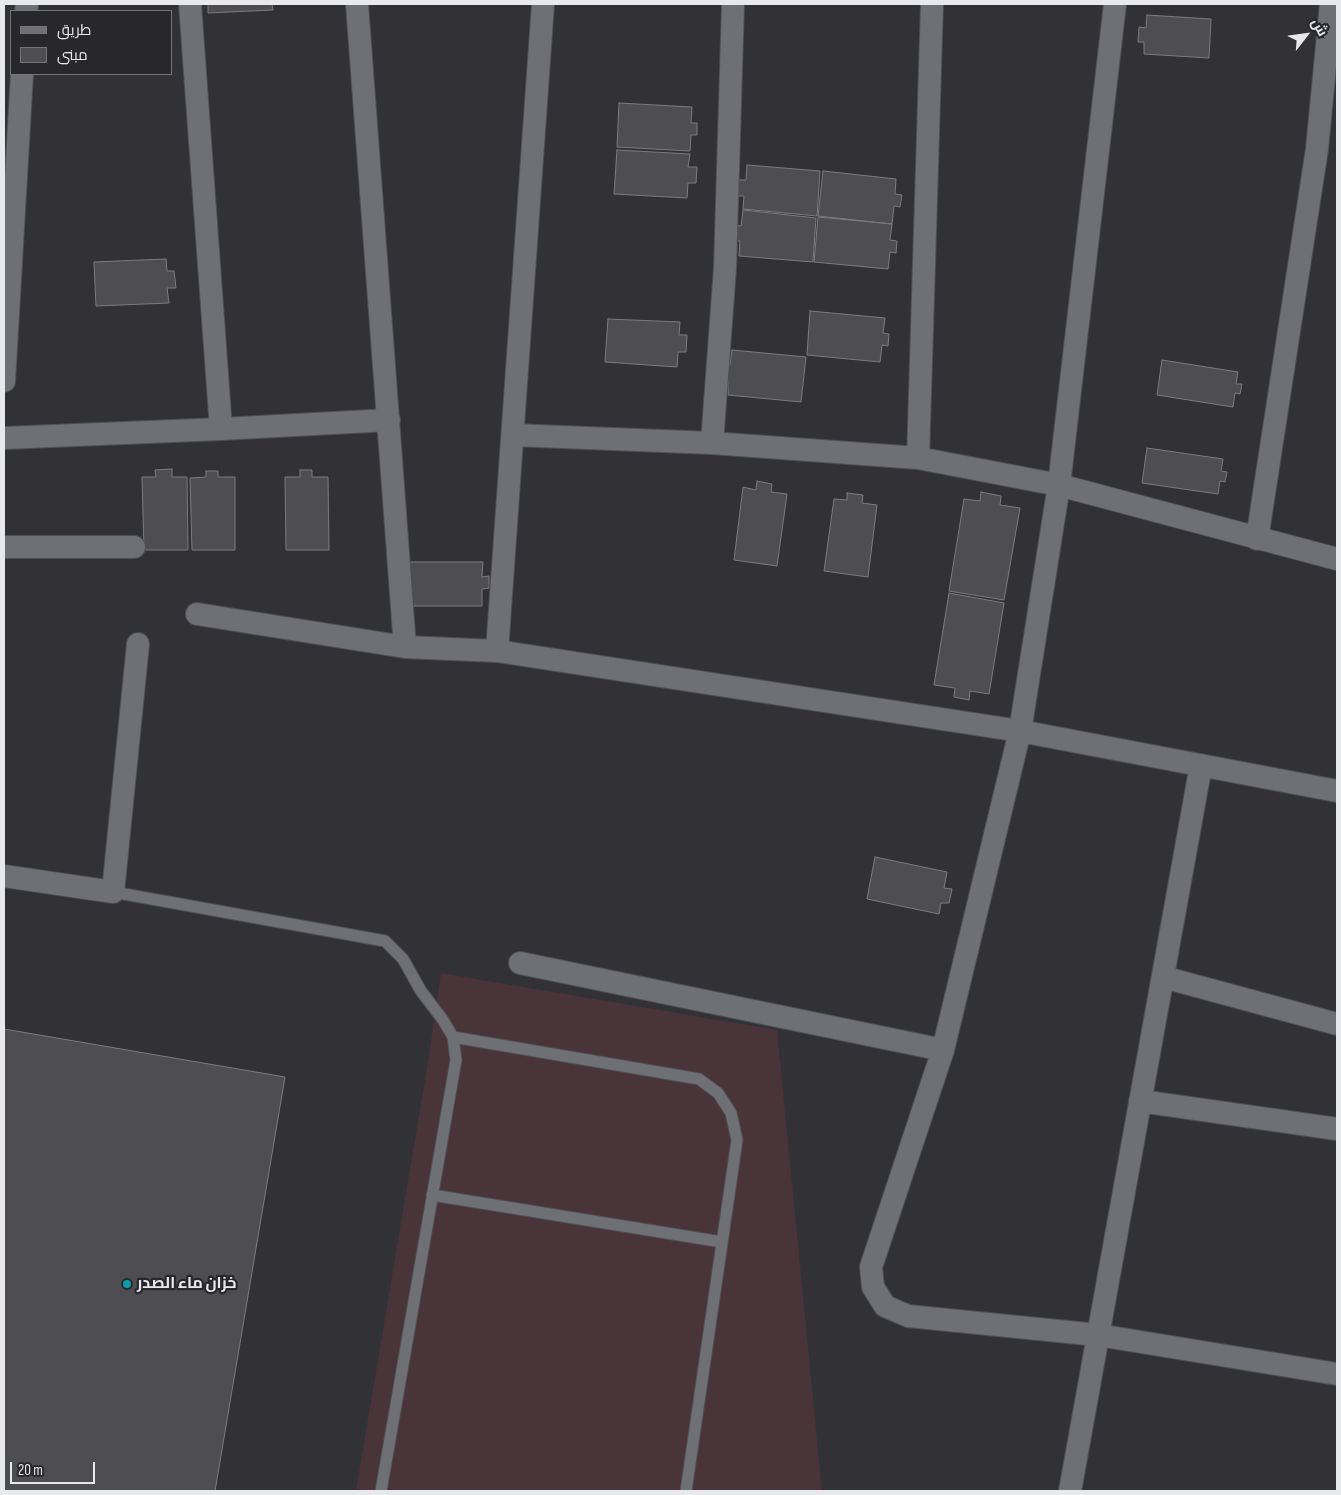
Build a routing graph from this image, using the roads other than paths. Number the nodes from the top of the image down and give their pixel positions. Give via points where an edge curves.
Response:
1 (190, 4) edge
2 (357, 4) edge
3 (543, 4) edge
4 (732, 4) edge
5 (932, 4) edge
6 (1114, 4) edge
7 (1331, 4) edge
8 (22, 75) edge
9 (4, 381) edge
10 (389, 420) junction
11 (221, 429) junction
12 (513, 435) junction
13 (4, 438) edge
14 (712, 443) junction
15 (918, 458) junction
16 (1058, 485) junction
17 (1258, 539) junction
18 (4, 547) edge
19 (134, 547) dead end
20 (1337, 559) edge
21 (197, 614) dead end
22 (138, 644) dead end
23 (405, 646) junction
24 (497, 650) junction
25 (1020, 731) junction
26 (1201, 765) junction
27 (1337, 791) edge
28 (4, 876) edge
29 (113, 892) junction
30 (520, 963) dead end
31 (1163, 977) junction
32 (1337, 1024) edge
33 (453, 1037) junction
34 (943, 1050) junction
35 (1140, 1101) junction
36 (1337, 1129) edge
37 (432, 1195) junction
38 (722, 1242) junction
39 (1098, 1335) junction
40 (1337, 1374) edge
41 (381, 1491) edge
42 (686, 1491) edge
43 (1070, 1491) edge

1 - 11 street
2 - 10 street
3 - 12 street
4 - 14 street via 725,268
5 - 15 street
6 - 16 street
7 - 17 street via 1317,149
8 - 9 street
10 - 11 street
10 - 23 street
11 - 13 street
12 - 14 street
12 - 24 street
14 - 15 street
15 - 16 street
16 - 17 street
16 - 25 street
17 - 20 street
18 - 19 street
21 - 23 street
22 - 29 street
23 - 24 street
24 - 25 street
25 - 26 street
25 - 34 street
26 - 27 street
26 - 31 street
28 - 29 street
29 - 33 lane via 386,941 403,959
30 - 34 street
31 - 32 street
31 - 35 street
33 - 37 lane via 456,1060
33 - 38 lane via 700,1079 718,1093 731,1113 737,1140
34 - 39 street via 871,1267 873,1287 885,1306 908,1316
35 - 36 street
35 - 39 street
37 - 38 lane
37 - 41 lane
38 - 42 lane
39 - 40 street
39 - 43 street

